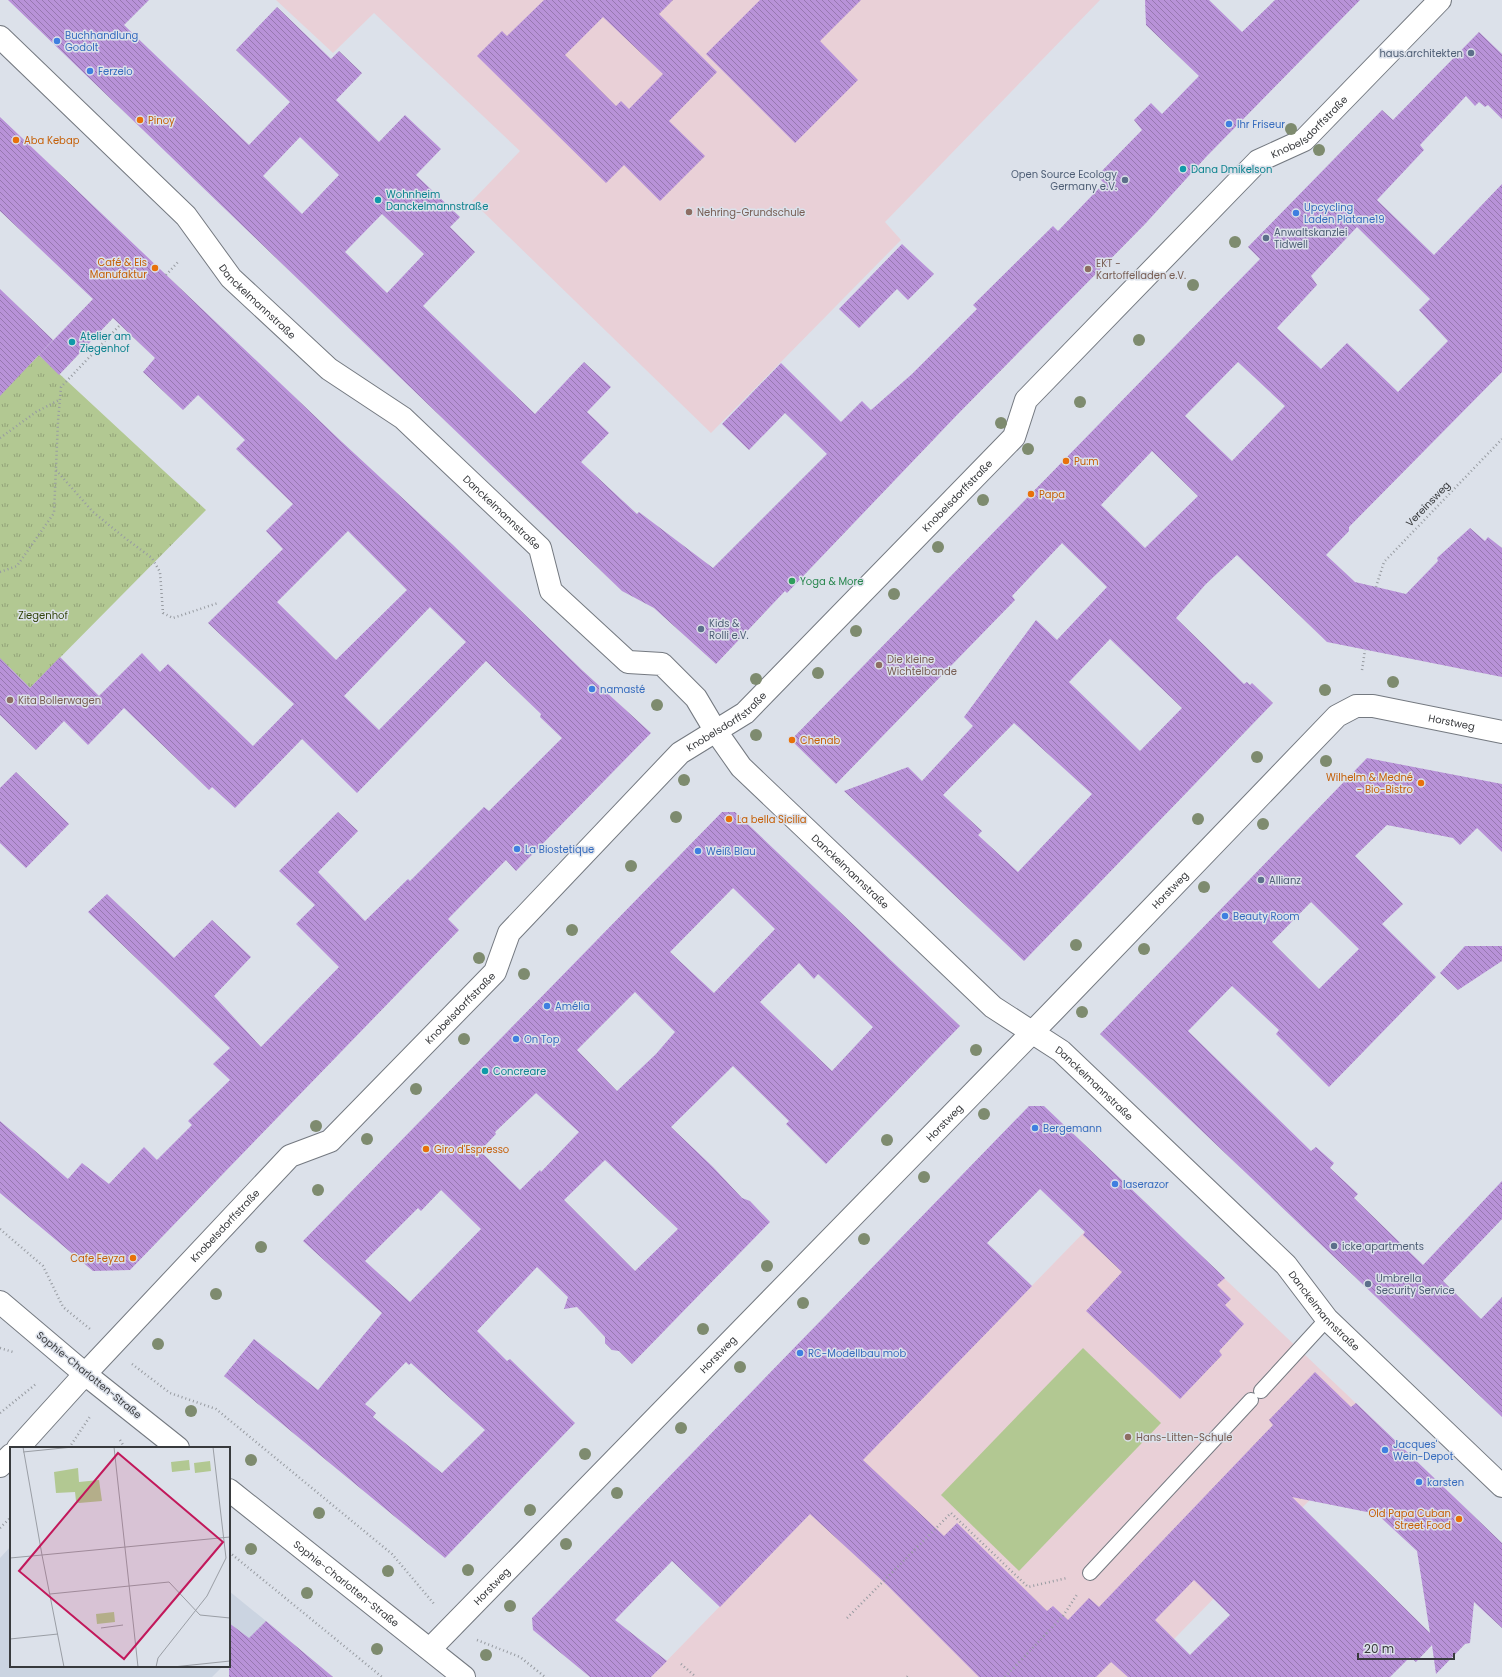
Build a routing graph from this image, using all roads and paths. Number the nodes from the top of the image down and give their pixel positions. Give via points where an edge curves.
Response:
1 (1440, 0) edge
2 (0, 38) edge
3 (178, 262) dead end
4 (166, 275) dead end
5 (120, 324) dead end
6 (60, 400) junction
7 (0, 438) edge
8 (1502, 439) edge
9 (56, 470) junction
10 (0, 572) edge
11 (1376, 587) dead end
12 (218, 603) dead end
13 (1365, 650) dead end
14 (1362, 670) dead end
15 (715, 730) junction
16 (1502, 732) edge
17 (1032, 1032) junction
18 (0, 1229) edge
19 (0, 1302) edge
20 (70, 1314) dead end
21 (1327, 1319) junction
22 (0, 1348) edge
23 (17, 1354) dead end
24 (85, 1374) junction
25 (157, 1384) dead end
26 (25, 1393) dead end
27 (0, 1413) edge
28 (77, 1438) dead end
29 (118, 1438) dead end
30 (19, 1447) edge
31 (70, 1447) edge
32 (124, 1447) edge
33 (177, 1447) edge
34 (10, 1456) edge
35 (0, 1466) edge
36 (1502, 1486) edge
37 (230, 1491) edge
38 (10, 1518) edge
39 (0, 1528) edge
40 (230, 1553) edge
41 (1090, 1573) joint
42 (437, 1608) dead end
43 (1063, 1616) dead end
44 (847, 1618) dead end
45 (475, 1640) dead end
46 (430, 1649) junction
47 (681, 1664) dead end
48 (382, 1677) edge
49 (464, 1677) edge
50 (544, 1677) edge
51 (696, 1677) edge
52 (1005, 1677) edge

1 - 15 street, Knobelsdorffstraße via 1304,140 1258,161 1026,400 1014,437 745,713
2 - 15 street, Danckelmannstraße via 186,216 231,278 329,369 403,418 540,548 551,590 628,662 662,664 696,698
3 - 4 path
5 - 6 path via 61,387
6 - 7 path via 36,412
6 - 9 path
8 - 11 path, Vereinsweg via 1384,562
9 - 10 path via 54,513 17,566
9 - 12 path via 93,512 152,558 160,572 163,613 173,618
13 - 14 path
15 - 17 street, Danckelmannstraße via 741,766 993,1007
15 - 24 street, Knobelsdorffstraße via 680,753 509,933 495,972 330,1141 290,1156
16 - 17 street, Horstweg via 1373,706 1356,706 1337,716
17 - 21 street, Danckelmannstraße via 1061,1051 1286,1265
17 - 46 street, Horstweg
18 - 20 path via 43,1266 63,1307
19 - 24 street, Sophie-Charlotten-Straße
21 - 36 street, Danckelmannstraße
21 - 41 lane
22 - 23 path
24 - 30 street, Knobelsdorffstraße
24 - 33 street, Sophie-Charlotten-Straße
25 - 42 path via 170,1393 216,1409 392,1554
26 - 27 path
28 - 31 path
29 - 32 path
34 - 35 street
37 - 46 street, Sophie-Charlotten-Straße
38 - 39 path
40 - 48 path
41 - 44 path via 1028,1587 950,1513
43 - 52 path
45 - 50 path via 520,1657
46 - 49 street, Sophie-Charlotten-Straße
47 - 51 path

